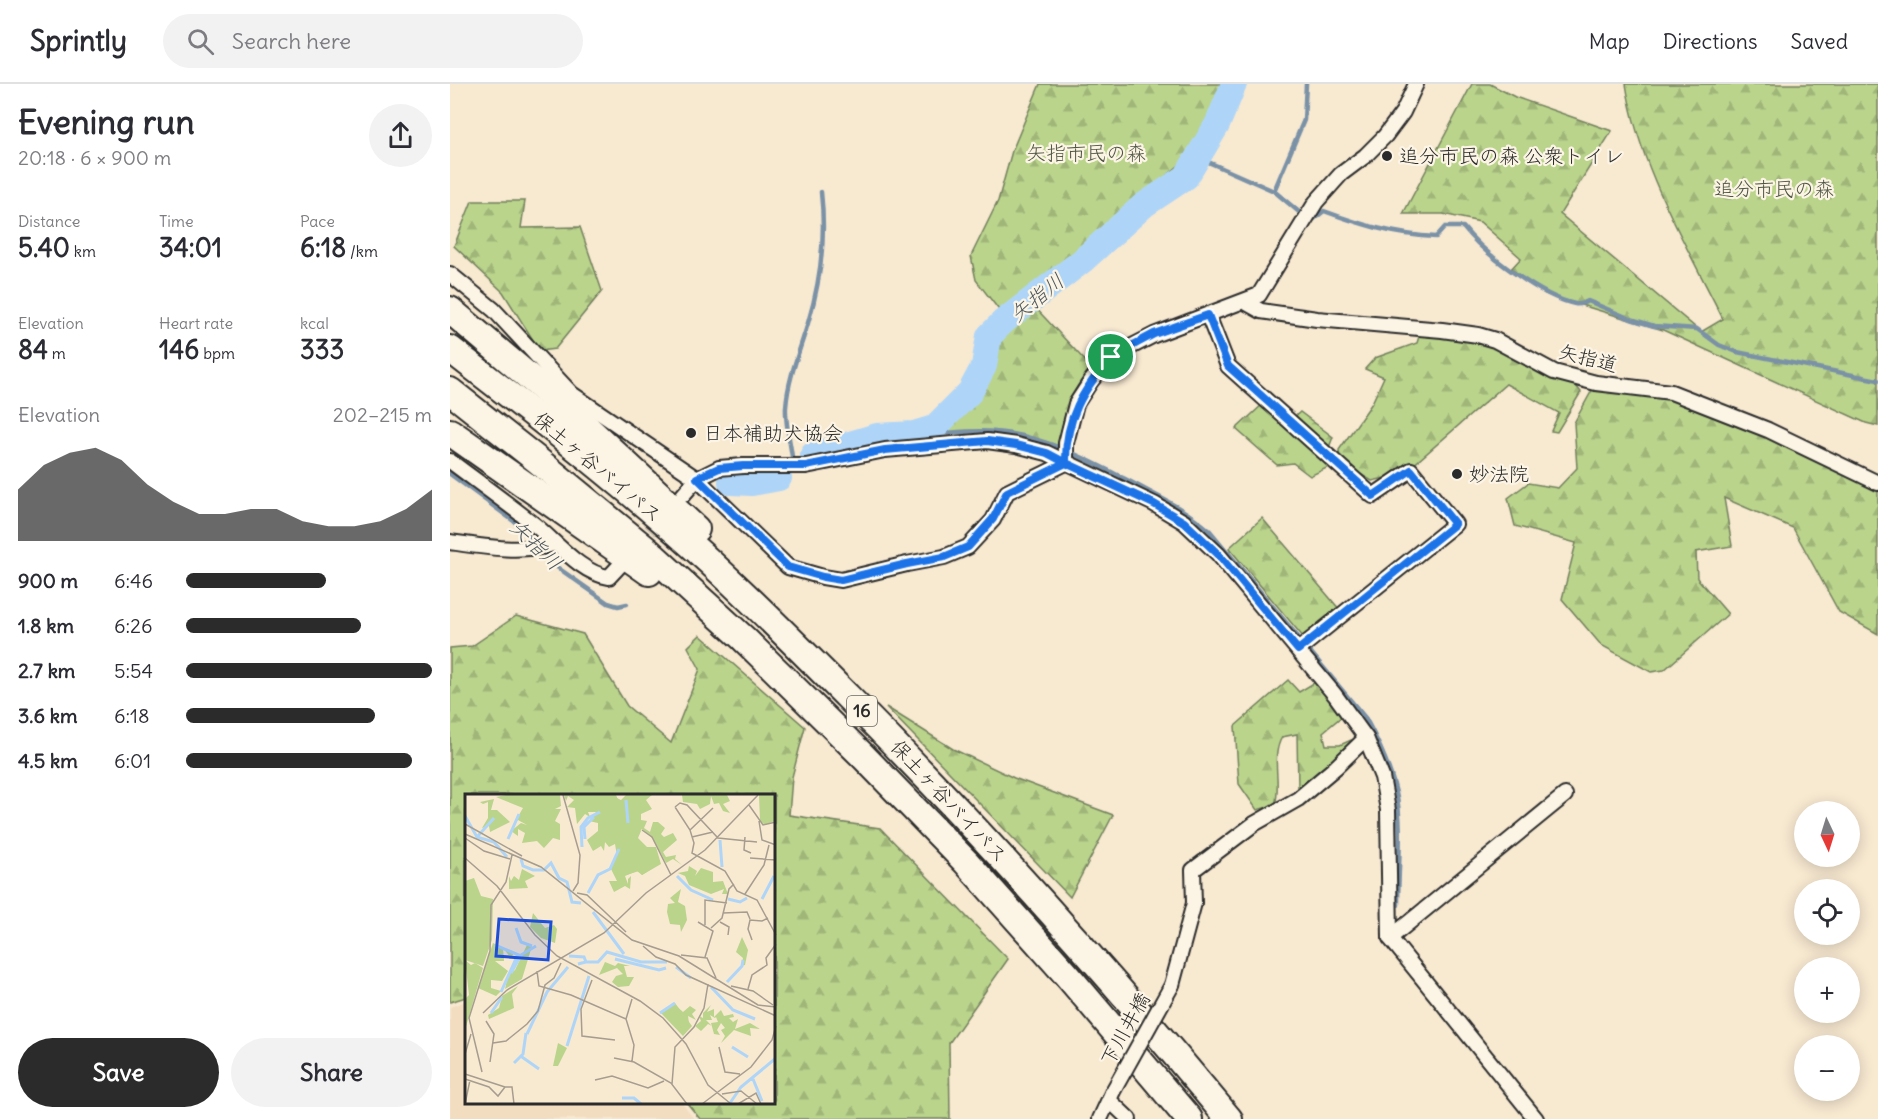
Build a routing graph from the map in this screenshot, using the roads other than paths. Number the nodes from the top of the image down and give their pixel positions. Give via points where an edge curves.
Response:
1 (1416, 84) edge
2 (450, 274) edge
3 (1245, 302) junction
4 (450, 310) edge
5 (1208, 315) junction
6 (450, 349) edge
7 (450, 391) edge
8 (450, 432) edge
9 (450, 461) edge
10 (1066, 463) junction
11 (697, 478) junction
12 (1878, 483) edge
13 (683, 495) dead end
14 (450, 542) edge
15 (551, 545) junction
16 (623, 562) dead end
17 (768, 617) junction
18 (743, 638) junction
19 (1298, 650) junction
20 (1366, 738) junction
21 (1565, 795) dead end
22 (1390, 938) junction
23 (1111, 1096) junction
24 (1100, 1119) edge
25 (1129, 1119) edge
26 (1190, 1119) edge
27 (1229, 1119) edge
28 (1536, 1119) edge

1 - 3 street via 1403,112 1385,136 1316,202 1259,296
2 - 11 street via 494,310 572,394
3 - 5 street
3 - 12 street, 矢指道 via 1261,311 1478,335 1554,372 1596,383 1671,392 1768,430
4 - 17 highway via 688,519 729,564
5 - 10 street via 1154,334 1111,357 1076,404 1066,443
5 - 19 street via 1228,366 1373,496 1411,470 1455,524
6 - 17 highway, 保土ヶ谷バイパス / 16 via 674,530
7 - 18 highway, 保土ヶ谷バイパス / 16 via 648,551
8 - 18 highway
9 - 15 street via 537,526
10 - 11 street via 1047,453 987,441 885,450 806,466 719,468
10 - 11 street via 1007,492 993,519 968,547 944,557 841,580 788,567
10 - 19 street via 1184,522 1218,554
11 - 13 street
14 - 15 street via 528,549
15 - 16 street via 599,575 609,577
17 - 27 highway, 保土ヶ谷バイパス / 16 via 989,842
18 - 26 highway, 保土ヶ谷バイパス / 16 via 966,862
19 - 20 street
20 - 22 street via 1383,777 1388,810
20 - 23 street, 下川井橋, bridge via 1298,799 1254,824 1193,870 1194,903 1172,985
21 - 22 street
22 - 28 street
23 - 24 street, 下川井橋
23 - 25 street

